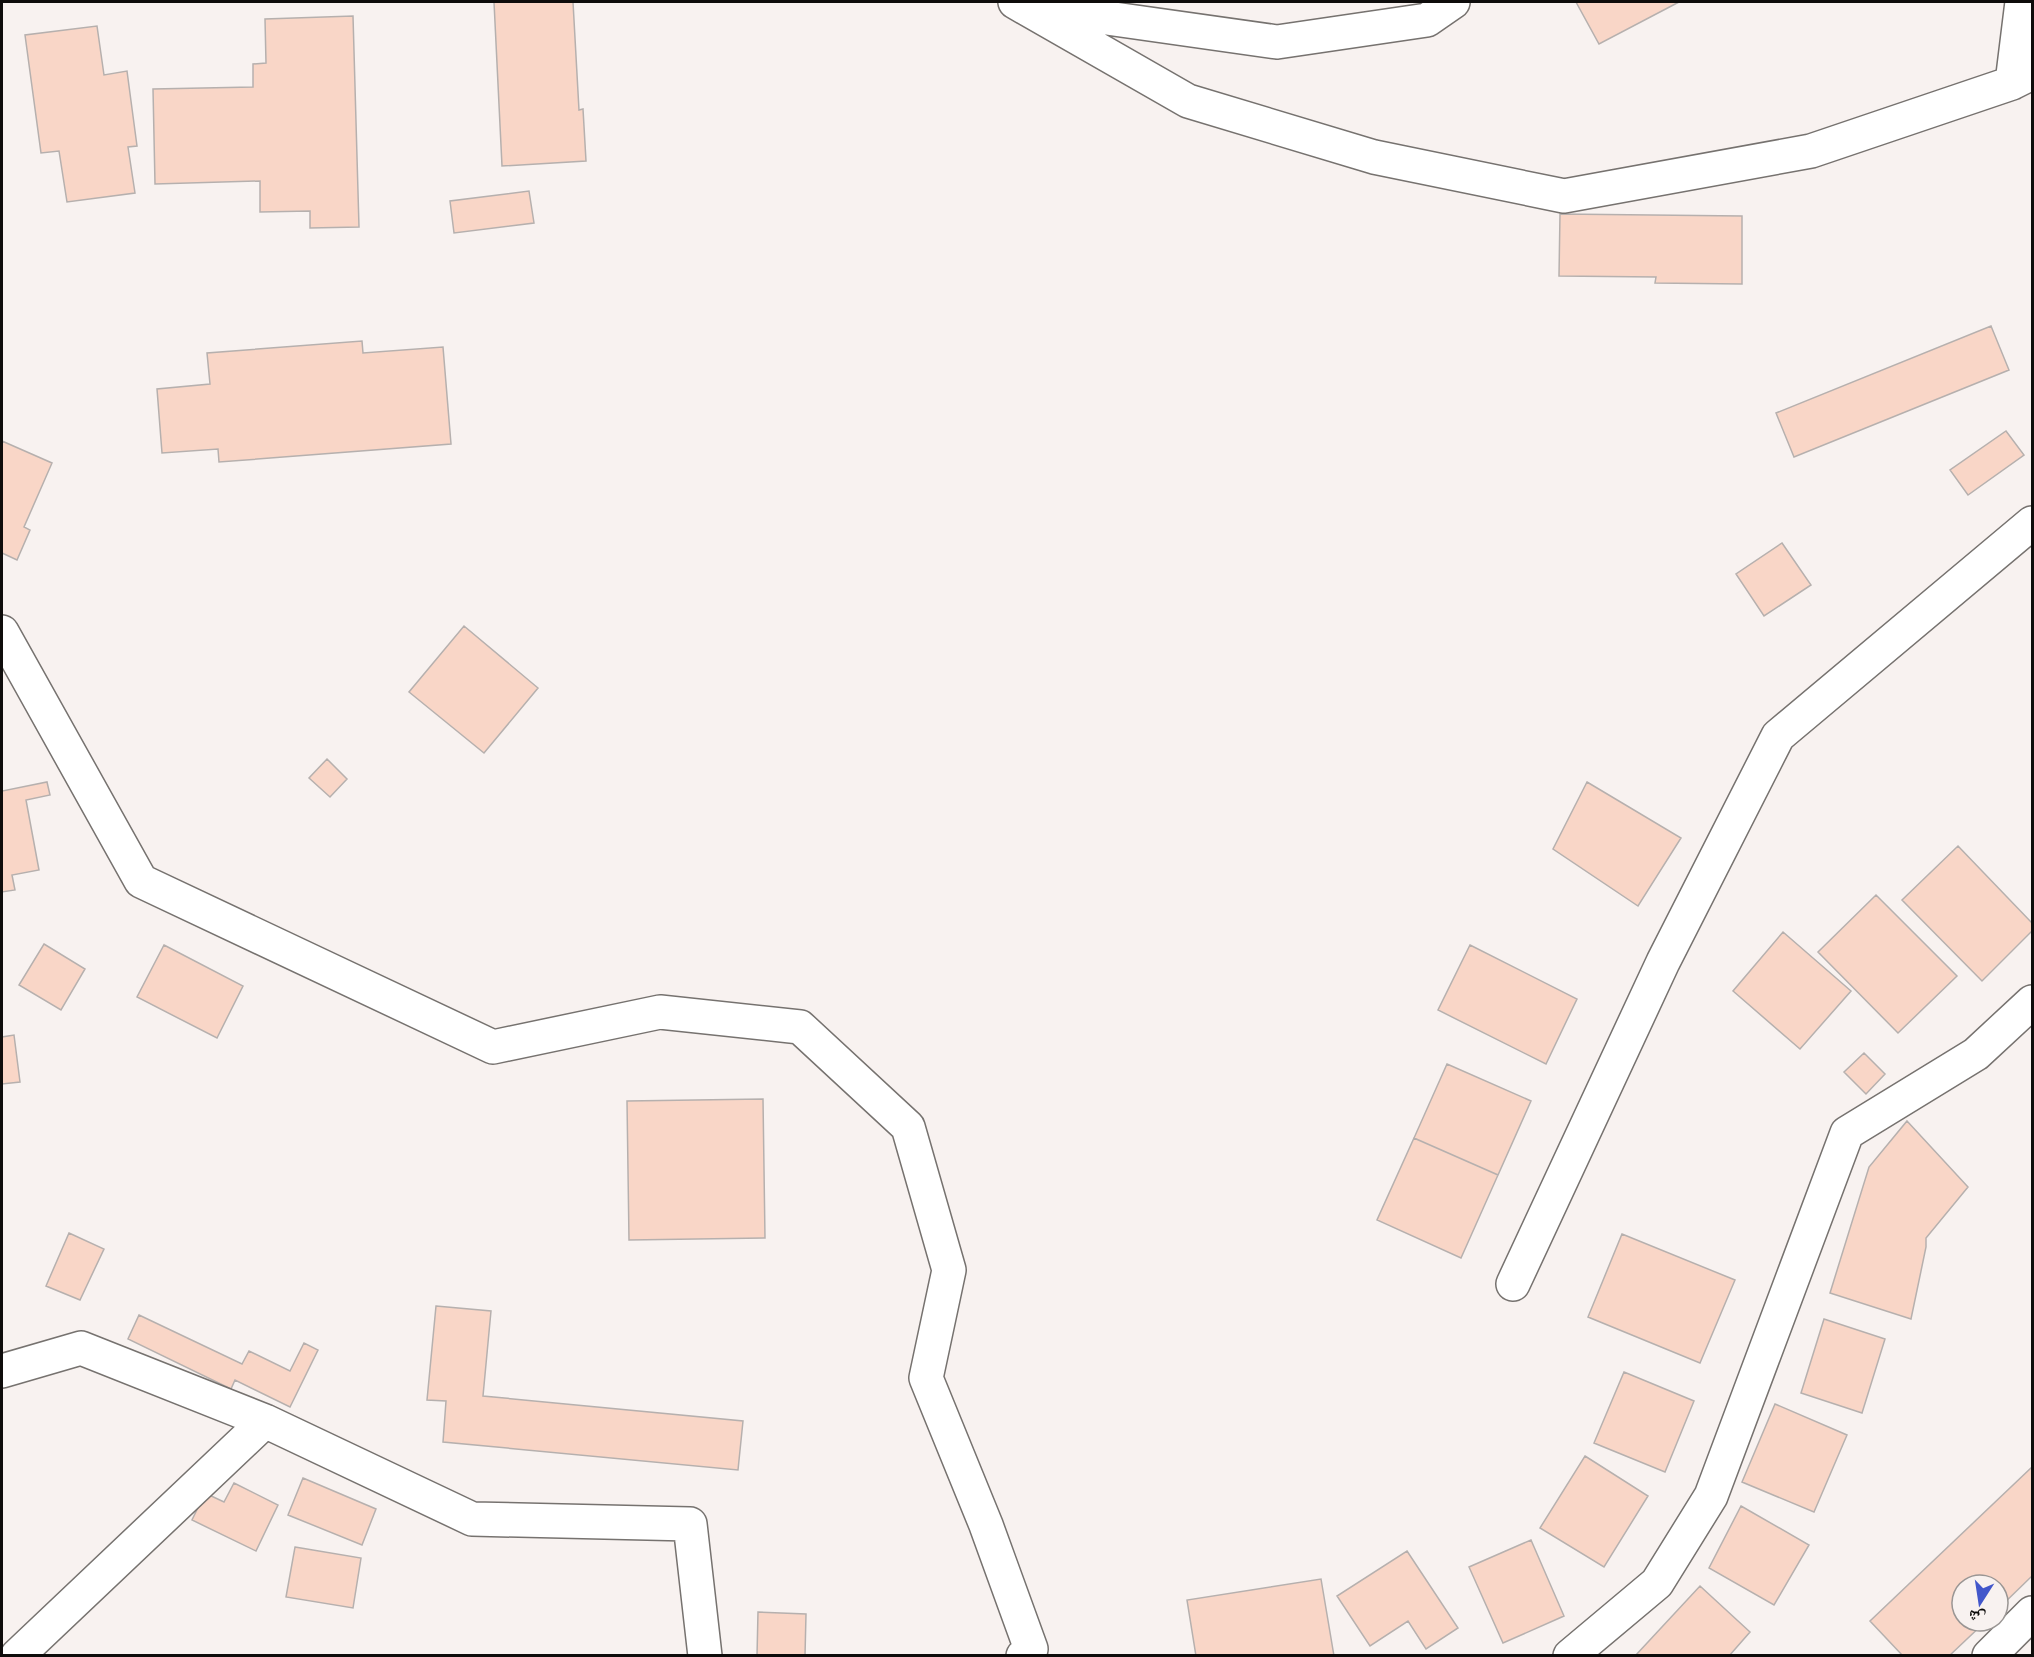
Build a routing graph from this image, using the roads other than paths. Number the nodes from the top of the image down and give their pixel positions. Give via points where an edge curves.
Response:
1 (1453, 2) edge
2 (2022, 2) edge
3 (1021, 4) edge
4 (2022, 78) edge
5 (2032, 523) edge
6 (2, 632) edge
7 (2032, 1002) edge
8 (1513, 1284) dead end
9 (2, 1371) edge
10 (265, 1421) junction
11 (2032, 1613) edge
12 (17, 1656) edge
13 (705, 1656) edge
14 (1023, 1656) edge
15 (1570, 1656) edge
16 (1989, 1656) edge

1 - 3 street via 1427,20 1277,42
2 - 4 street
3 - 4 street via 1188,101 1374,157 1564,196 1811,151
5 - 8 street via 1778,736 1663,962
6 - 14 street via 141,881 493,1047 660,1012 800,1027 908,1127 949,1270 926,1378 1031,1649
7 - 15 street via 1976,1054 1847,1133 1711,1496 1657,1583
9 - 10 street via 81,1348
10 - 12 street
10 - 13 street via 472,1519 690,1524
11 - 16 street

